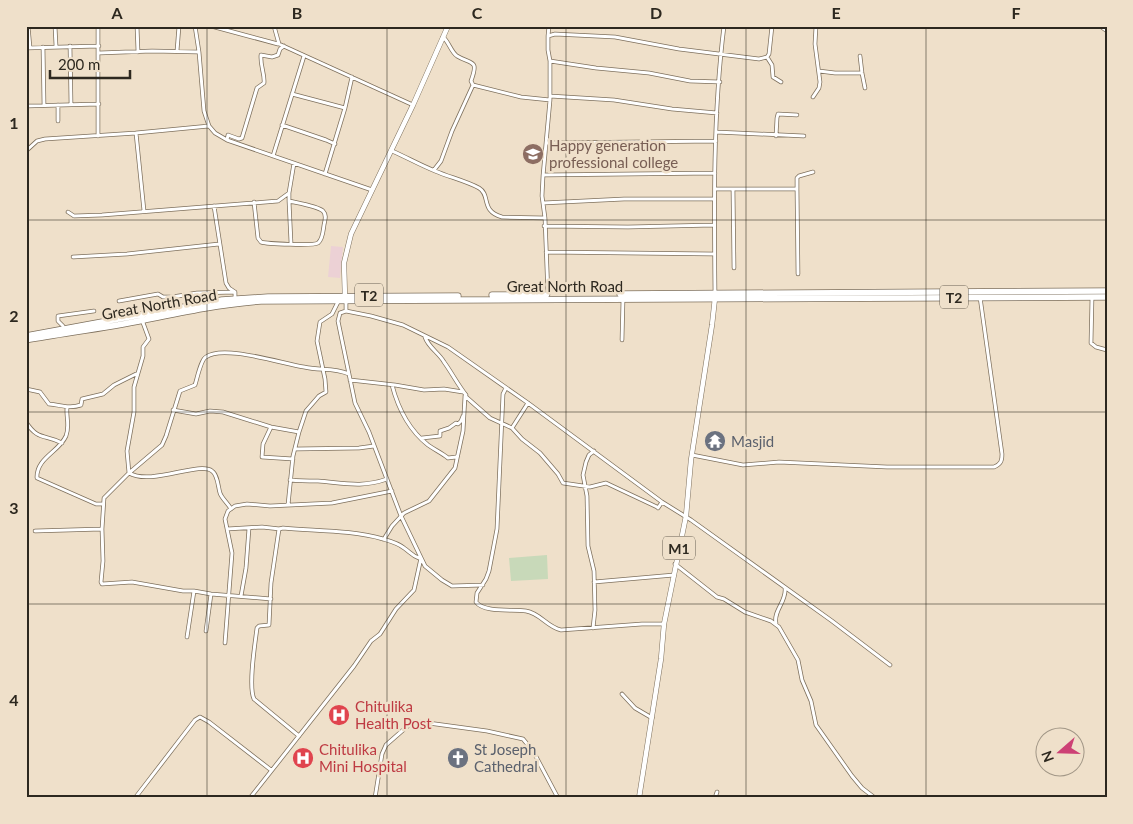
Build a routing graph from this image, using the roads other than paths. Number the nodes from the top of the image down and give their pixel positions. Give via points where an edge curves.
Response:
1 (28, 26) edge
2 (55, 26) edge
3 (98, 26) edge
4 (137, 26) edge
5 (178, 26) edge
6 (195, 26) edge
7 (211, 26) edge
8 (274, 26) edge
9 (448, 26) edge
10 (549, 26) edge
11 (724, 26) edge
12 (772, 26) edge
13 (816, 26) edge
14 (1100, 26) edge
15 (1107, 31) edge
16 (443, 36) junction
17 (548, 36) junction
18 (279, 44) junction
19 (56, 46) junction
20 (70, 46) junction
21 (99, 46) junction
22 (284, 46) junction
23 (28, 48) edge
24 (43, 48) junction
25 (177, 51) junction
26 (138, 52) junction
27 (199, 52) junction
28 (99, 53) junction
29 (721, 54) junction
30 (304, 56) junction
31 (860, 56) dead end
32 (767, 57) junction
33 (550, 61) junction
34 (819, 71) junction
35 (862, 73) junction
36 (352, 77) junction
37 (720, 82) junction
38 (781, 82) dead end
39 (473, 85) junction
40 (866, 88) dead end
41 (292, 94) junction
42 (813, 97) dead end
43 (550, 98) junction
44 (71, 104) junction
45 (99, 104) junction
46 (44, 105) junction
47 (58, 105) junction
48 (414, 105) junction
49 (26, 106) edge
50 (345, 108) junction
51 (717, 113) junction
52 (797, 115) dead end
53 (58, 121) dead end
54 (209, 126) junction
55 (282, 126) junction
56 (716, 132) junction
57 (136, 133) junction
58 (98, 136) junction
59 (776, 136) junction
60 (804, 136) dead end
61 (226, 140) junction
62 (716, 141) junction
63 (546, 143) junction
64 (335, 144) junction
65 (26, 151) edge
66 (392, 151) junction
67 (273, 156) junction
68 (294, 163) junction
69 (434, 170) junction
70 (813, 172) dead end
71 (715, 173) junction
72 (325, 174) junction
73 (543, 175) junction
74 (715, 189) junction
75 (733, 189) junction
76 (797, 189) junction
77 (372, 190) junction
78 (289, 193) junction
79 (714, 199) junction
80 (290, 201) junction
81 (254, 202) junction
82 (543, 203) junction
83 (214, 206) junction
84 (144, 211) junction
85 (68, 212) dead end
86 (545, 218) junction
87 (714, 225) junction
88 (544, 226) junction
89 (291, 243) junction
90 (219, 244) junction
91 (546, 252) junction
92 (714, 254) junction
93 (74, 257) dead end
94 (734, 268) dead end
95 (798, 274) dead end
96 (1107, 291) edge
97 (235, 292) junction
98 (980, 294) junction
99 (1029, 294) junction
100 (548, 295) junction
101 (715, 296) junction
102 (1092, 297) junction
103 (1107, 297) edge
104 (623, 298) junction
105 (235, 299) junction
106 (345, 299) junction
107 (119, 301) dead end
108 (338, 302) junction
109 (94, 311) dead end
110 (346, 311) junction
111 (142, 320) junction
112 (63, 329) junction
113 (26, 336) edge
114 (426, 337) junction
115 (26, 340) edge
116 (622, 340) dead end
117 (1107, 350) edge
118 (322, 369) junction
119 (137, 374) junction
120 (349, 374) junction
121 (350, 380) junction
122 (392, 385) junction
123 (26, 388) edge
124 (506, 388) junction
125 (463, 392) junction
126 (465, 396) junction
127 (528, 403) junction
128 (67, 408) junction
129 (173, 410) junction
130 (464, 413) junction
131 (26, 422) edge
132 (502, 423) junction
133 (271, 427) junction
134 (512, 428) junction
135 (299, 432) junction
136 (421, 438) junction
137 (62, 443) junction
138 (374, 446) junction
139 (295, 449) junction
140 (594, 451) junction
141 (692, 455) junction
142 (456, 457) junction
143 (293, 459) junction
144 (129, 473) junction
145 (387, 479) junction
146 (290, 480) junction
147 (586, 486) junction
148 (392, 491) junction
149 (662, 502) junction
150 (103, 504) junction
151 (288, 505) junction
152 (231, 509) junction
153 (401, 516) junction
154 (686, 516) junction
155 (250, 528) junction
156 (102, 529) junction
157 (227, 529) junction
158 (281, 529) junction
159 (35, 531) dead end
160 (384, 539) junction
161 (420, 558) junction
162 (675, 564) junction
163 (674, 575) junction
164 (594, 582) junction
165 (483, 585) junction
166 (785, 588) junction
167 (194, 591) junction
168 (211, 594) junction
169 (229, 596) junction
170 (241, 596) junction
171 (271, 598) junction
172 (664, 624) junction
173 (776, 624) junction
174 (593, 628) junction
175 (206, 632) dead end
176 (187, 637) dead end
177 (225, 643) dead end
178 (890, 665) dead end
179 (622, 694) dead end
180 (652, 718) junction
181 (299, 736) junction
182 (271, 770) junction
183 (717, 792) dead end
184 (135, 798) edge
185 (250, 798) edge
186 (375, 798) edge
187 (558, 798) edge
188 (639, 798) edge
189 (715, 798) edge
190 (875, 798) edge

1 - 23 street
2 - 19 street
3 - 21 street
4 - 26 street
5 - 25 street
6 - 27 street
7 - 18 street
8 - 18 street
9 - 16 main road
10 - 17 street
11 - 29 street
12 - 32 street
13 - 34 street via 814,38
14 - 15 street
16 - 39 street via 456,54 474,65
16 - 48 main road
17 - 29 street via 614,37
17 - 33 street
18 - 22 street
19 - 20 street
19 - 24 street
20 - 21 street
20 - 44 street
21 - 28 street
22 - 30 street
22 - 61 street via 278,55 261,55 265,80 257,88 242,138 228,135
23 - 24 street
24 - 46 street
25 - 26 street
25 - 27 street
26 - 28 street
27 - 54 street via 204,111
28 - 45 street
29 - 32 street via 759,59
29 - 37 street
30 - 36 street
30 - 41 street
31 - 35 street
32 - 38 street via 773,77
33 - 37 street via 690,81
33 - 43 street
34 - 35 street
34 - 42 street via 819,88
35 - 40 street
36 - 48 street
36 - 50 street
37 - 51 street
39 - 43 street via 521,96
39 - 69 street via 441,161
41 - 50 street
41 - 55 street
43 - 51 street via 614,100
43 - 63 street
44 - 45 street
44 - 47 street
45 - 58 street
46 - 47 street
46 - 49 street
47 - 53 street
48 - 66 main road
50 - 64 street
51 - 56 street
52 - 59 street via 778,114
54 - 57 street
54 - 61 street
55 - 64 street
55 - 67 street
56 - 59 street
56 - 62 street
57 - 58 street
57 - 84 street
58 - 65 street via 45,139
59 - 60 street
61 - 67 street
62 - 63 street
62 - 71 street
63 - 73 street
64 - 72 street
66 - 69 street
66 - 77 main road
67 - 68 street
68 - 72 street
68 - 78 street
69 - 86 street via 482,190 487,206 496,215
70 - 76 street via 797,178
71 - 73 street
71 - 74 street
72 - 77 street
73 - 82 street
74 - 75 street
74 - 79 street
75 - 76 street
75 - 94 street
76 - 95 street
77 - 106 main road via 346,251
78 - 80 street
78 - 81 street via 278,201
79 - 82 street
79 - 87 street
80 - 89 street
80 - 89 street via 322,210 326,218 322,239 317,244
81 - 83 street
81 - 89 street via 259,241
82 - 86 street
83 - 84 street
83 - 90 street
84 - 85 street via 76,216
86 - 88 street
87 - 88 street
87 - 92 street
88 - 91 street
90 - 93 street
90 - 97 street via 226,283
91 - 92 street
91 - 100 street
92 - 101 street
96 - 99 highway, Great North Road / T2
97 - 105 street
97 - 107 street via 172,297 158,294
98 - 99 highway, Great North Road / T2
98 - 101 highway, Great North Road / T2
98 - 141 street via 1002,454 1000,464 887,467 779,462 743,465
99 - 102 highway, Great North Road / T2
100 - 101 highway, Great North Road / T2
100 - 106 highway, Great North Road / T2
101 - 104 highway, Great North Road / T2
101 - 141 main road, M1
102 - 103 highway, Great North Road / T2
102 - 117 street via 1092,343
104 - 106 highway, Great North Road / T2
104 - 116 street
105 - 106 highway, Great North Road / T2 via 268,296
105 - 112 highway, Great North Road / T2
106 - 108 highway, Great North Road / T2
106 - 110 street
108 - 111 highway, Great North Road / T2 via 235,303
108 - 118 street via 332,314 320,322 317,341
109 - 112 street via 60,315 58,319
110 - 114 street via 403,325
110 - 120 street via 340,313 338,321
111 - 115 highway, Great North Road / T2
111 - 119 street via 150,338 143,347
112 - 113 highway, Great North Road / T2
114 - 124 street via 448,347
114 - 125 street
118 - 120 street via 337,369
118 - 129 street via 231,353 212,354 202,360 196,385 180,391
118 - 135 street via 326,392 306,411
119 - 128 street via 103,394 82,399 81,405
119 - 144 street via 127,450
120 - 121 street
121 - 122 street
121 - 138 street via 355,403
122 - 125 street
122 - 136 street via 398,406
123 - 128 street via 40,392 49,404
124 - 127 street
124 - 132 street
125 - 126 street
126 - 130 street
126 - 132 street via 488,417
127 - 134 street
127 - 140 street
128 - 137 street via 68,422
129 - 133 street via 196,414 223,412
129 - 144 street via 162,444
130 - 136 street via 461,421 440,431 440,436
130 - 142 street
131 - 137 street via 38,436
132 - 134 street
132 - 165 street via 497,529
133 - 135 street
133 - 143 street via 263,444 262,457
134 - 147 street via 540,453 563,483
135 - 139 street
136 - 142 street via 448,458
137 - 150 street via 42,462 38,478 96,504
138 - 139 street
138 - 145 street
139 - 143 street
140 - 147 street via 589,454 583,470
140 - 149 street
141 - 154 main road, M1
142 - 153 street via 455,468 429,501
143 - 146 street
144 - 150 street via 107,494
144 - 152 street via 158,476 198,468 210,470
145 - 146 street via 348,485
145 - 148 street
146 - 151 street
147 - 149 street via 606,484 658,508
147 - 164 street via 588,546
148 - 151 street via 332,503
148 - 153 street
149 - 154 street
150 - 156 street
151 - 152 street via 247,504
152 - 157 street via 226,515
153 - 160 street
153 - 161 street
154 - 162 main road, M1
154 - 166 street
155 - 157 street
155 - 158 street
155 - 170 street
156 - 159 street
156 - 167 street via 102,584 132,582
157 - 169 street via 232,553
158 - 160 street via 334,531
158 - 171 street via 274,550
160 - 161 street
161 - 165 street via 447,584 460,587
161 - 181 street via 414,590
162 - 163 main road, M1
162 - 173 street via 717,597
163 - 164 street
163 - 172 main road, M1
164 - 174 street
165 - 174 street via 475,598 481,607 533,612 555,629
166 - 173 street
166 - 178 street
167 - 168 street
167 - 176 street
168 - 169 street
168 - 175 street
169 - 170 street
169 - 177 street
170 - 171 street
171 - 181 street via 269,625 257,628 253,697
172 - 174 street
172 - 180 main road, M1
173 - 190 street via 798,660 802,680 812,701 816,725 852,776
179 - 180 street via 635,708
180 - 188 main road, M1
181 - 182 street
182 - 184 street via 200,718 195,720
182 - 185 street
183 - 189 street
186 - 187 street via 386,745 410,724 421,722 524,739

